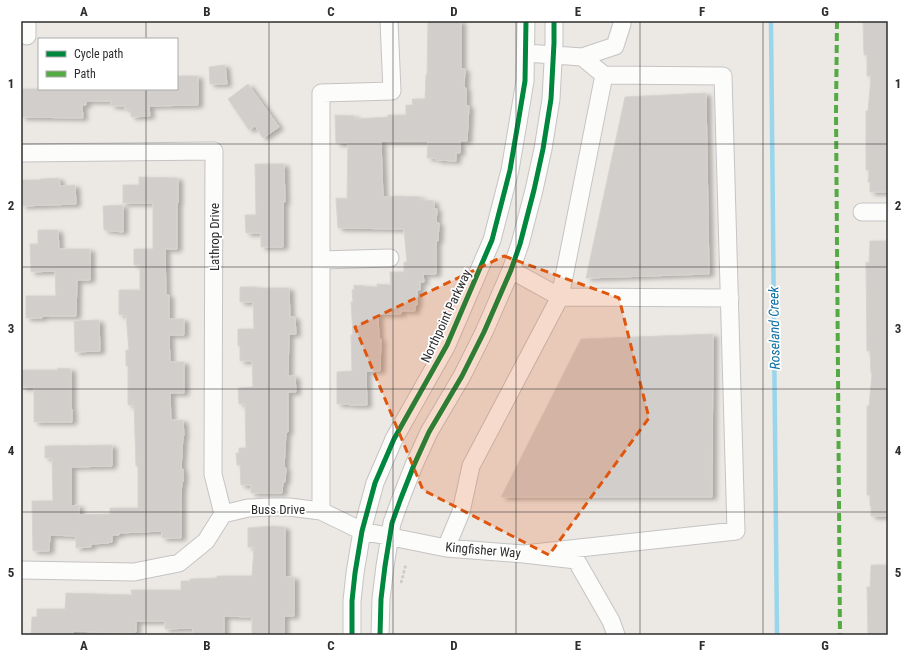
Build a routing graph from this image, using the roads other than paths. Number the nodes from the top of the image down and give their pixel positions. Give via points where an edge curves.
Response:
1 (389, 21) edge
2 (526, 21) edge
3 (554, 21) edge
4 (622, 21) edge
5 (526, 53) junction
6 (553, 54) junction
7 (582, 57) junction
8 (604, 75) junction
9 (21, 153) edge
10 (862, 212) dead end
11 (888, 212) edge
12 (390, 258) dead end
13 (321, 260) junction
14 (511, 270) junction
15 (560, 297) junction
16 (730, 298) junction
17 (321, 511) junction
18 (223, 514) junction
19 (362, 531) junction
20 (390, 537) junction
21 (446, 548) junction
22 (524, 554) junction
23 (21, 570) edge
24 (352, 635) edge
25 (380, 635) edge
26 (616, 635) edge

1 - 13 street via 392,91 321,93
2 - 5 street, Northpoint Parkway
3 - 6 street
4 - 7 street via 615,46
5 - 6 street
5 - 19 street, Northpoint Parkway via 525,81 510,170 492,240 447,345 394,439 375,483
6 - 7 street
6 - 14 street via 551,99 543,149 520,244
7 - 8 street
8 - 15 street
8 - 16 street via 723,76
9 - 18 street, Lathrop Drive via 214,151 213,474
10 - 11 street
12 - 13 street
13 - 17 street
14 - 15 street
14 - 20 street via 474,354 429,432 414,465 392,523
15 - 16 street
15 - 21 street via 471,466 461,512
16 - 22 street via 736,531
17 - 18 street, Buss Drive via 271,507 248,508
17 - 19 street, Buss Drive
18 - 23 street via 206,541 179,563 134,572
19 - 20 street, Buss Drive
19 - 24 street, Northpoint Parkway via 352,601
20 - 21 street, Kingfisher Way
20 - 25 street via 381,599
21 - 22 street, Kingfisher Way
22 - 26 street, Kingfisher Way via 576,560 612,621

